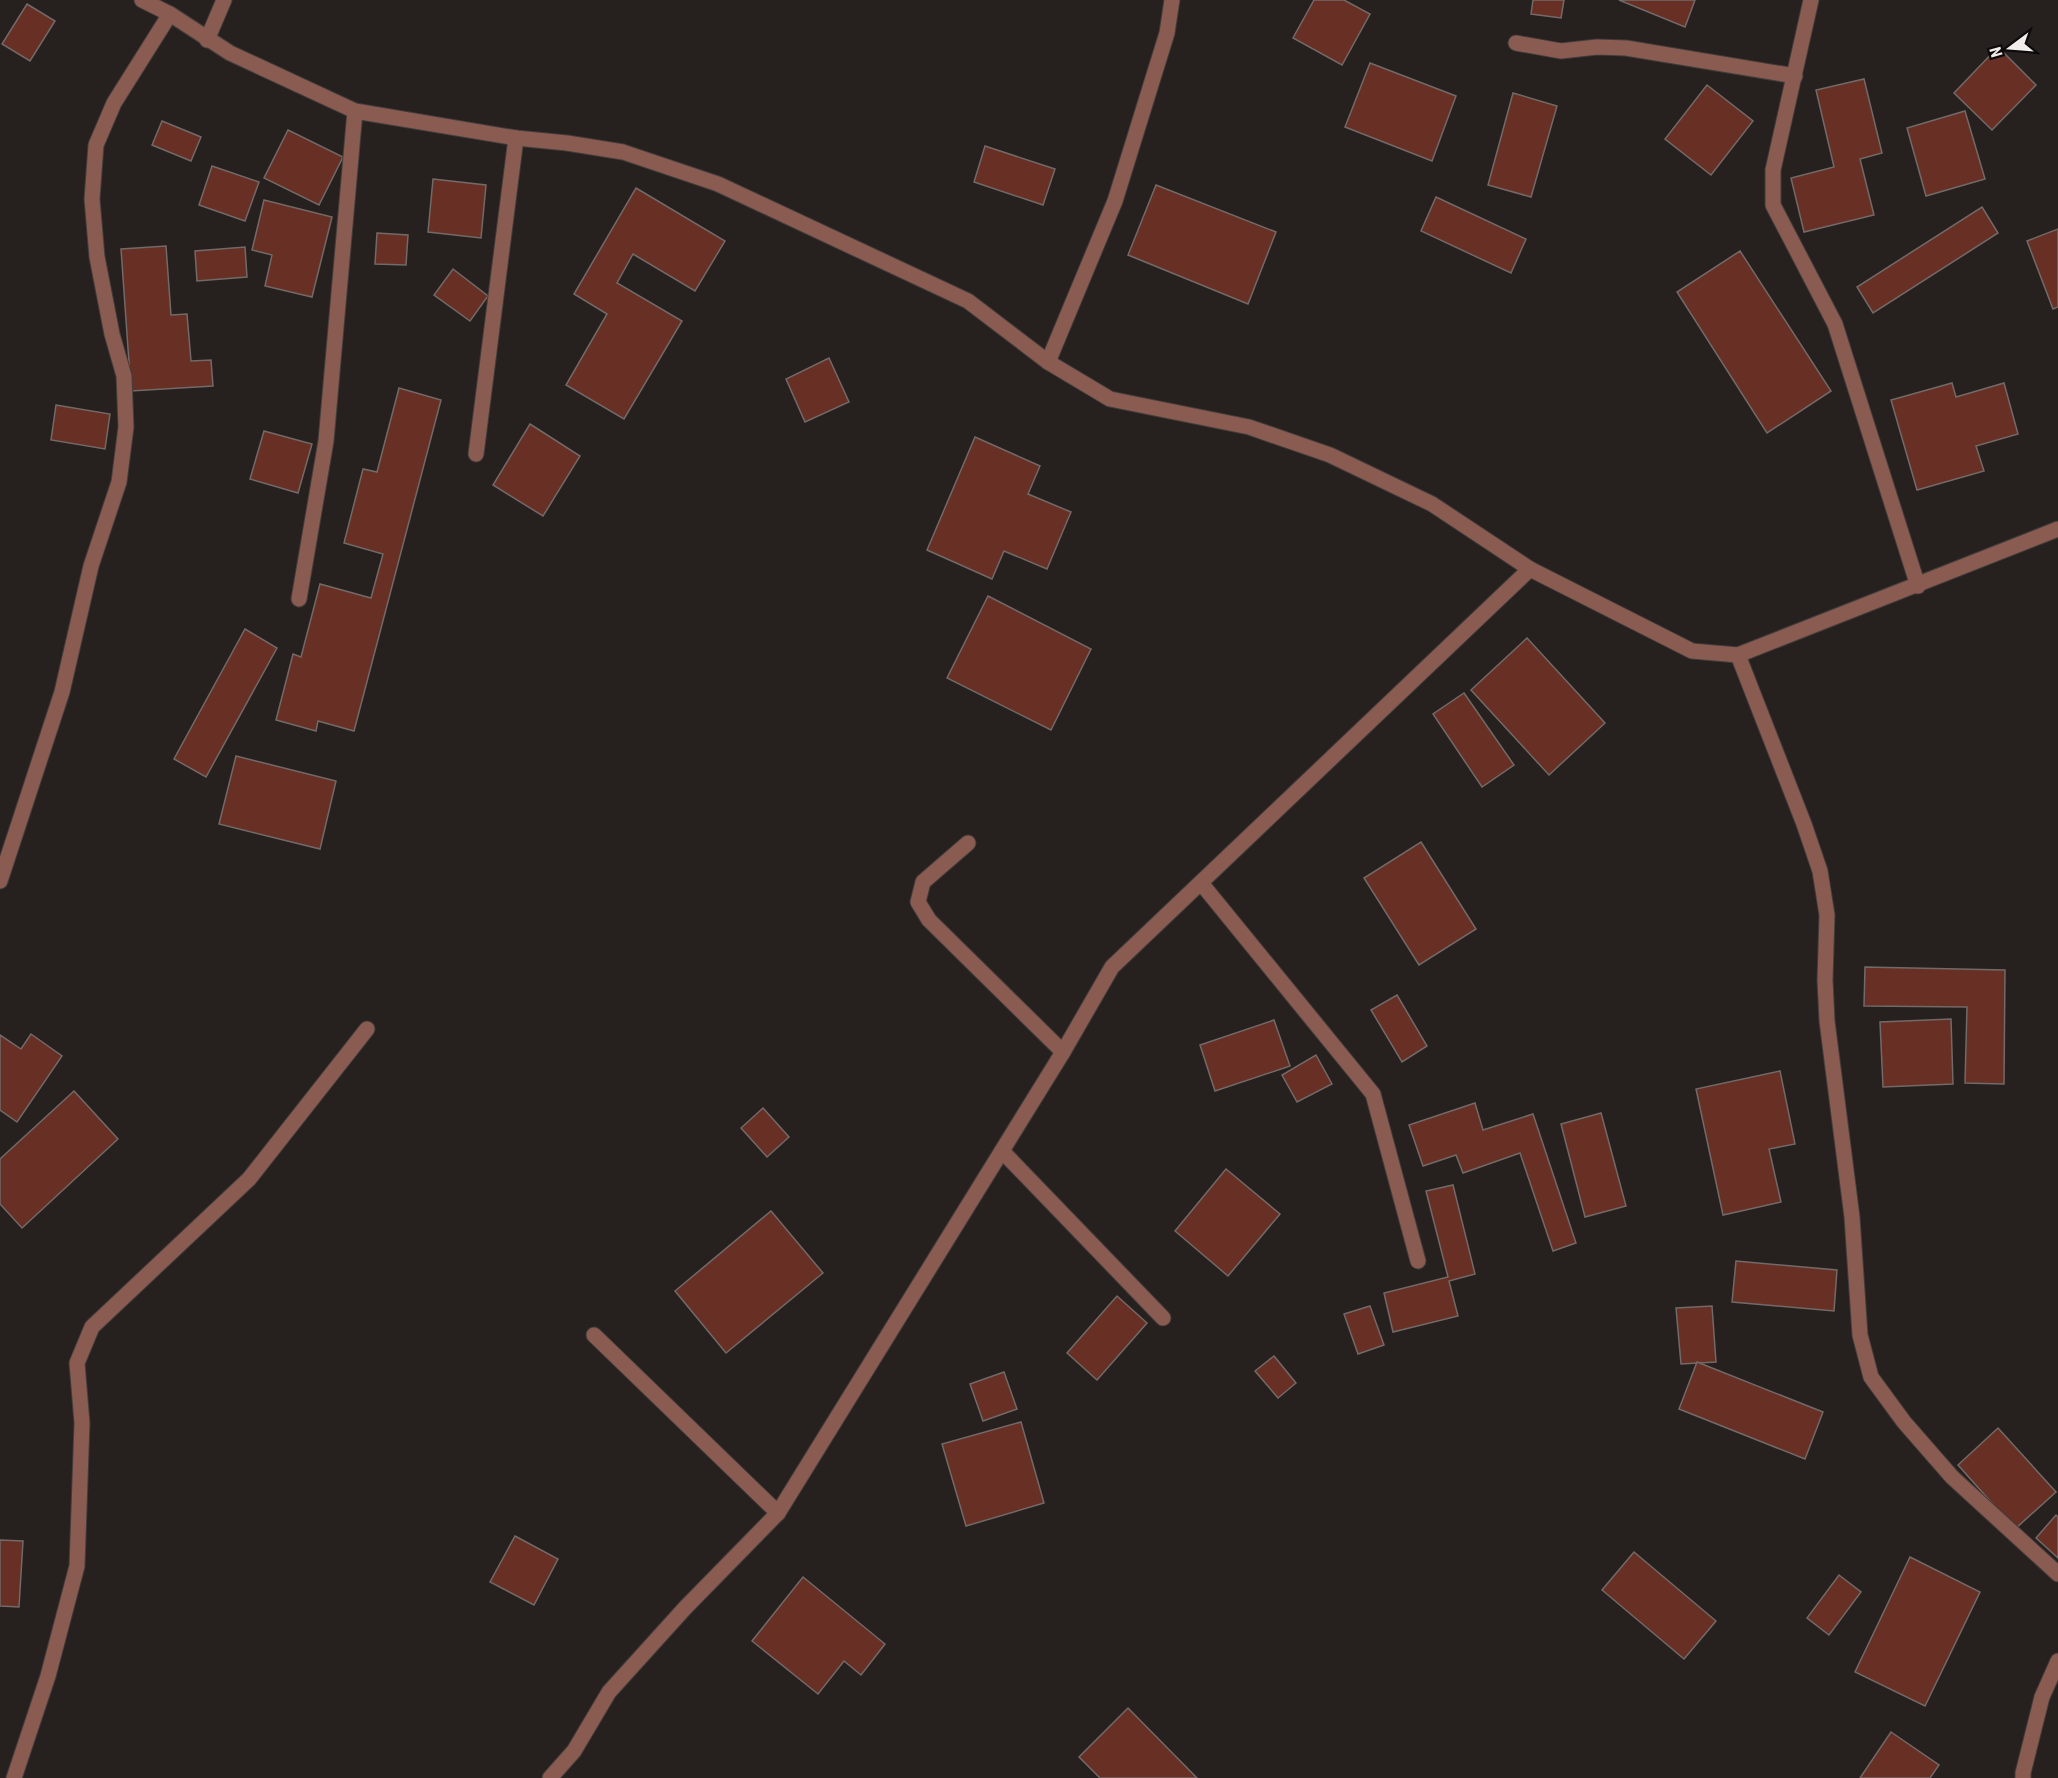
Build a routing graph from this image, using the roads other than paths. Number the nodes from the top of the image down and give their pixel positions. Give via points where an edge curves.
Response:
1 (142, 0) edge
2 (224, 0) edge
3 (1172, 0) edge
4 (1811, 0) edge
5 (170, 14) junction
6 (207, 40) junction
7 (1516, 43) dead end
8 (1795, 76) junction
9 (356, 111) junction
10 (516, 138) junction
11 (1048, 362) junction
12 (476, 454) dead end
13 (2058, 529) edge
14 (1530, 569) junction
15 (1918, 586) junction
16 (299, 599) dead end
17 (1738, 655) junction
18 (968, 843) dead end
19 (0, 881) edge
20 (1201, 883) junction
21 (367, 1029) dead end
22 (1063, 1053) junction
23 (1002, 1151) junction
24 (1418, 1261) dead end
25 (1162, 1318) dead end
26 (594, 1335) dead end
27 (777, 1513) junction
28 (2058, 1574) edge
29 (2058, 1661) edge
30 (14, 1778) edge
31 (550, 1778) edge
32 (2024, 1778) edge

1 - 5 street
2 - 6 street
3 - 11 street via 1167,33 1115,201
4 - 8 street
5 - 6 street
5 - 19 street via 114,103 96,145 92,199 97,257 124,376 126,427 118,482 91,566 62,693
6 - 9 street
7 - 8 street via 1561,51 1626,48
8 - 15 street via 1773,170 1773,206 1835,324
9 - 10 street
9 - 16 street via 326,441
10 - 11 street via 623,152 718,184 968,301
10 - 12 street
11 - 14 street via 1110,399 1249,427 1330,455 1432,504
13 - 15 street
14 - 17 street via 1692,651
14 - 20 street
15 - 17 street
17 - 28 street via 1820,871 1827,915 1827,1020 1852,1217 1860,1335 1871,1377 1952,1477
18 - 22 street via 923,882 918,902 929,920
20 - 22 street via 1112,967
20 - 24 street via 1373,1094
21 - 30 street via 249,1179 92,1327 77,1363 82,1423 77,1566 48,1676
22 - 23 street
23 - 25 street
23 - 27 street
26 - 27 street
27 - 31 street via 609,1692 574,1751
29 - 32 street via 2042,1697

